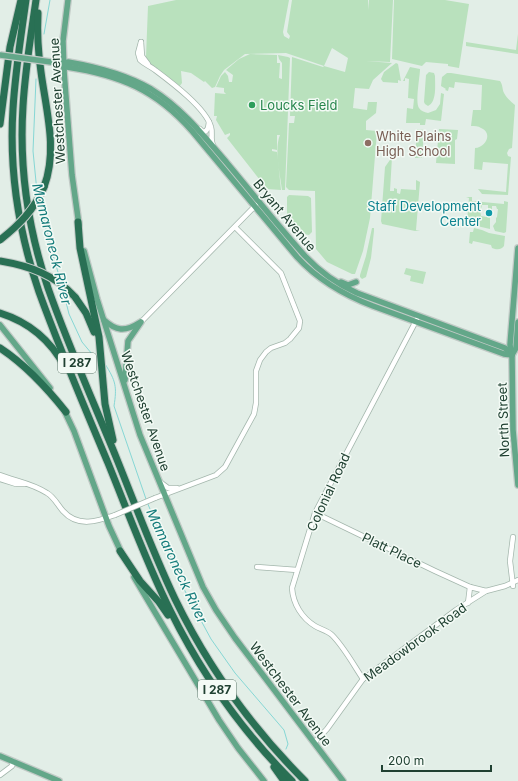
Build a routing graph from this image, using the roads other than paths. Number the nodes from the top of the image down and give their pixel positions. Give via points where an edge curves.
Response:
1 (21, 0) edge
2 (26, 0) edge
3 (36, 0) edge
4 (39, 0) edge
5 (68, 0) edge
6 (0, 55) edge
7 (64, 64) junction
8 (149, 65) dead end
9 (74, 68) junction
10 (65, 80) junction
11 (209, 122) junction
12 (0, 124) edge
13 (197, 127) junction
14 (213, 146) junction
15 (257, 204) junction
16 (78, 222) junction
17 (235, 227) junction
18 (0, 240) edge
19 (518, 248) edge
20 (301, 252) junction
21 (0, 261) edge
22 (356, 282) dead end
23 (2, 314) edge
24 (419, 316) junction
25 (103, 319) junction
26 (141, 322) junction
27 (416, 322) junction
28 (518, 322) edge
29 (0, 325) edge
30 (0, 348) edge
31 (515, 355) edge
32 (518, 363) edge
33 (512, 367) junction
34 (102, 375) junction
35 (126, 389) junction
36 (83, 403) junction
37 (66, 412) junction
38 (0, 475) edge
39 (0, 479) edge
40 (125, 479) junction
41 (160, 482) junction
42 (27, 483) junction
43 (518, 485) edge
44 (181, 488) junction
45 (165, 494) junction
46 (315, 513) junction
47 (106, 518) junction
48 (512, 537) dead end
49 (120, 551) junction
50 (257, 567) dead end
51 (297, 570) junction
52 (518, 580) edge
53 (513, 585) junction
54 (470, 587) junction
55 (486, 591) junction
56 (468, 603) junction
57 (185, 639) junction
58 (363, 678) junction
59 (253, 738) junction
60 (314, 743) junction
61 (0, 756) edge
62 (13, 761) junction
63 (0, 775) edge
64 (59, 781) edge
65 (264, 781) edge
66 (284, 781) edge
67 (292, 781) edge
68 (305, 781) edge
69 (343, 781) edge

1 - 12 highway via 10,47
2 - 36 highway, I 287 via 12,116 12,155 17,202 22,235 34,280
3 - 40 highway, I 287 via 22,119 23,172 29,218 38,258 52,301
4 - 18 highway, bridge via 38,49 48,121 49,168 36,203 16,227
5 - 7 main road, Westchester Avenue via 64,28
6 - 7 main road, Bryant Avenue, bridge
7 - 9 main road, Bryant Avenue
7 - 10 main road, Westchester Avenue
7 - 13 main road, Bryant Avenue via 68,62 96,67 128,78 152,90
8 - 11 street via 203,112
9 - 10 main road
9 - 15 main road, Bryant Avenue via 116,78 141,89 163,104 183,121
10 - 16 main road, Westchester Avenue
11 - 13 street via 205,132
11 - 14 street
13 - 14 main road, Bryant Avenue
14 - 15 main road, Bryant Avenue
15 - 17 street
15 - 20 main road, Bryant Avenue
15 - 27 main road, Bryant Avenue via 306,267 327,283 355,299
16 - 25 main road, Westchester Avenue
16 - 34 highway via 80,248 99,337
17 - 26 street
17 - 44 street via 281,273 300,325 287,342 271,348 260,360 256,371 254,414 225,467 216,475
19 - 31 main road, North Street via 510,345
20 - 22 main road via 343,283 348,285
20 - 24 main road, Bryant Avenue via 319,270 345,288
21 - 34 highway, bridge via 27,266 45,274 75,297 86,313 94,332
23 - 36 highway via 28,326 48,343 60,359
24 - 27 street, Colonial Road
24 - 31 main road, Bryant Avenue via 506,348
25 - 26 main road via 120,329 131,328
25 - 35 main road, Westchester Avenue
26 - 35 main road via 127,343
27 - 31 main road, Bryant Avenue via 504,354
27 - 46 street, Colonial Road
28 - 31 main road, North Street
29 - 37 main road
30 - 37 highway via 34,375
31 - 33 main road, North Street
32 - 33 main road
33 - 43 main road, North Street via 513,430
34 - 40 highway via 108,419
35 - 41 main road, Westchester Avenue via 140,435
36 - 57 highway, I 287 via 150,568
37 - 47 main road
38 - 42 street
39 - 42 street via 16,484
40 - 68 highway, I 287 via 170,588 204,652 252,721
41 - 44 street via 168,488
41 - 45 main road, Westchester Avenue
42 - 47 street via 52,496 64,512 76,520 88,522
44 - 45 street
45 - 47 street, bridge
45 - 60 main road, Westchester Avenue via 216,610
46 - 51 street, Colonial Road
46 - 54 street, Platt Place
47 - 49 main road
48 - 53 street via 510,570
49 - 57 highway
49 - 65 main road via 205,697 238,748
50 - 51 street
51 - 58 street, Colonial Road via 292,594 300,613 314,626 332,635
52 - 53 street, Meadowbrook Road
53 - 55 street, Meadowbrook Road
54 - 55 street, Platt Place
54 - 56 street
55 - 56 street, Meadowbrook Road
56 - 58 street, Meadowbrook Road
57 - 59 highway, I 287 via 221,696
58 - 60 street, Meadowbrook Road
59 - 66 highway
59 - 67 highway, I 287
60 - 69 main road, Westchester Avenue
61 - 62 main road
62 - 63 street via 12,766
62 - 64 main road

